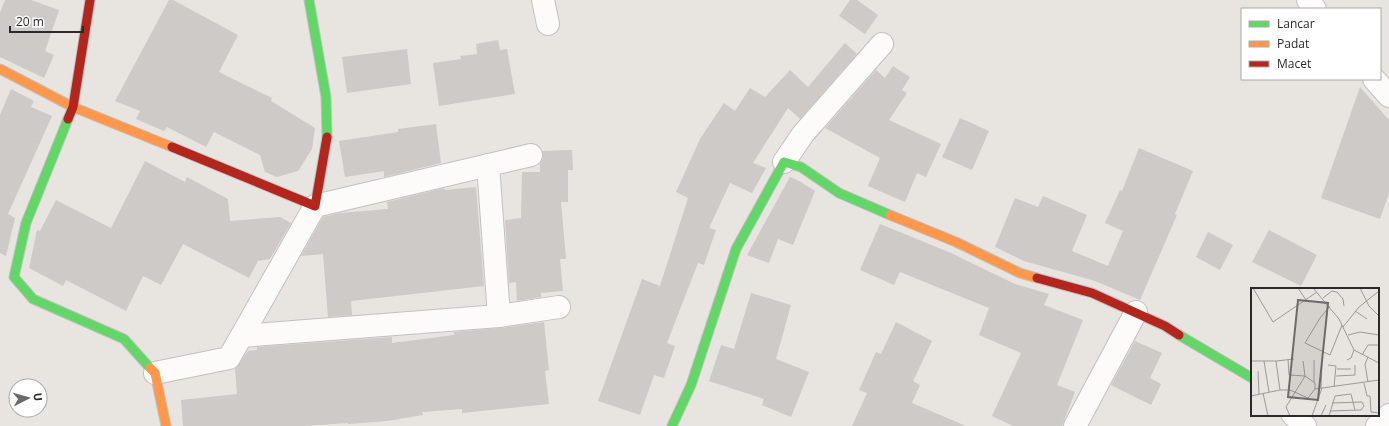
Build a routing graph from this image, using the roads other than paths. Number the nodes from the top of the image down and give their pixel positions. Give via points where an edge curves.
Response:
1 (90, 0) edge
2 (309, 0) edge
3 (543, 0) edge
4 (1308, 0) edge
5 (1314, 8) edge
6 (548, 24) dead end
7 (882, 44) dead end
8 (0, 69) edge
9 (1375, 80) edge
10 (1389, 96) edge
11 (73, 107) junction
12 (531, 155) dead end
13 (784, 162) junction
14 (488, 165) junction
15 (315, 206) junction
16 (559, 307) dead end
17 (1136, 312) junction
18 (499, 316) junction
19 (242, 336) junction
20 (155, 373) junction
21 (1251, 377) edge
22 (1389, 415) edge
23 (1294, 416) edge
24 (166, 426) edge
25 (672, 426) edge
26 (1075, 426) edge
27 (1305, 426) edge
28 (1377, 426) edge

1 - 11 street
2 - 15 street via 326,97 328,130
3 - 6 street
4 - 5 street
7 - 13 street via 803,134
8 - 11 street
9 - 10 street
11 - 15 street
11 - 20 street via 26,223 14,277 33,299 124,339
12 - 14 street
13 - 17 street via 801,167 839,193 956,242 1020,273 1092,293
13 - 25 street via 736,249 691,385
14 - 15 street
14 - 18 street
15 - 19 street
16 - 18 street
17 - 21 street via 1165,326
17 - 26 street
18 - 19 street
19 - 20 street via 229,358
20 - 24 street
22 - 28 street
23 - 27 street

